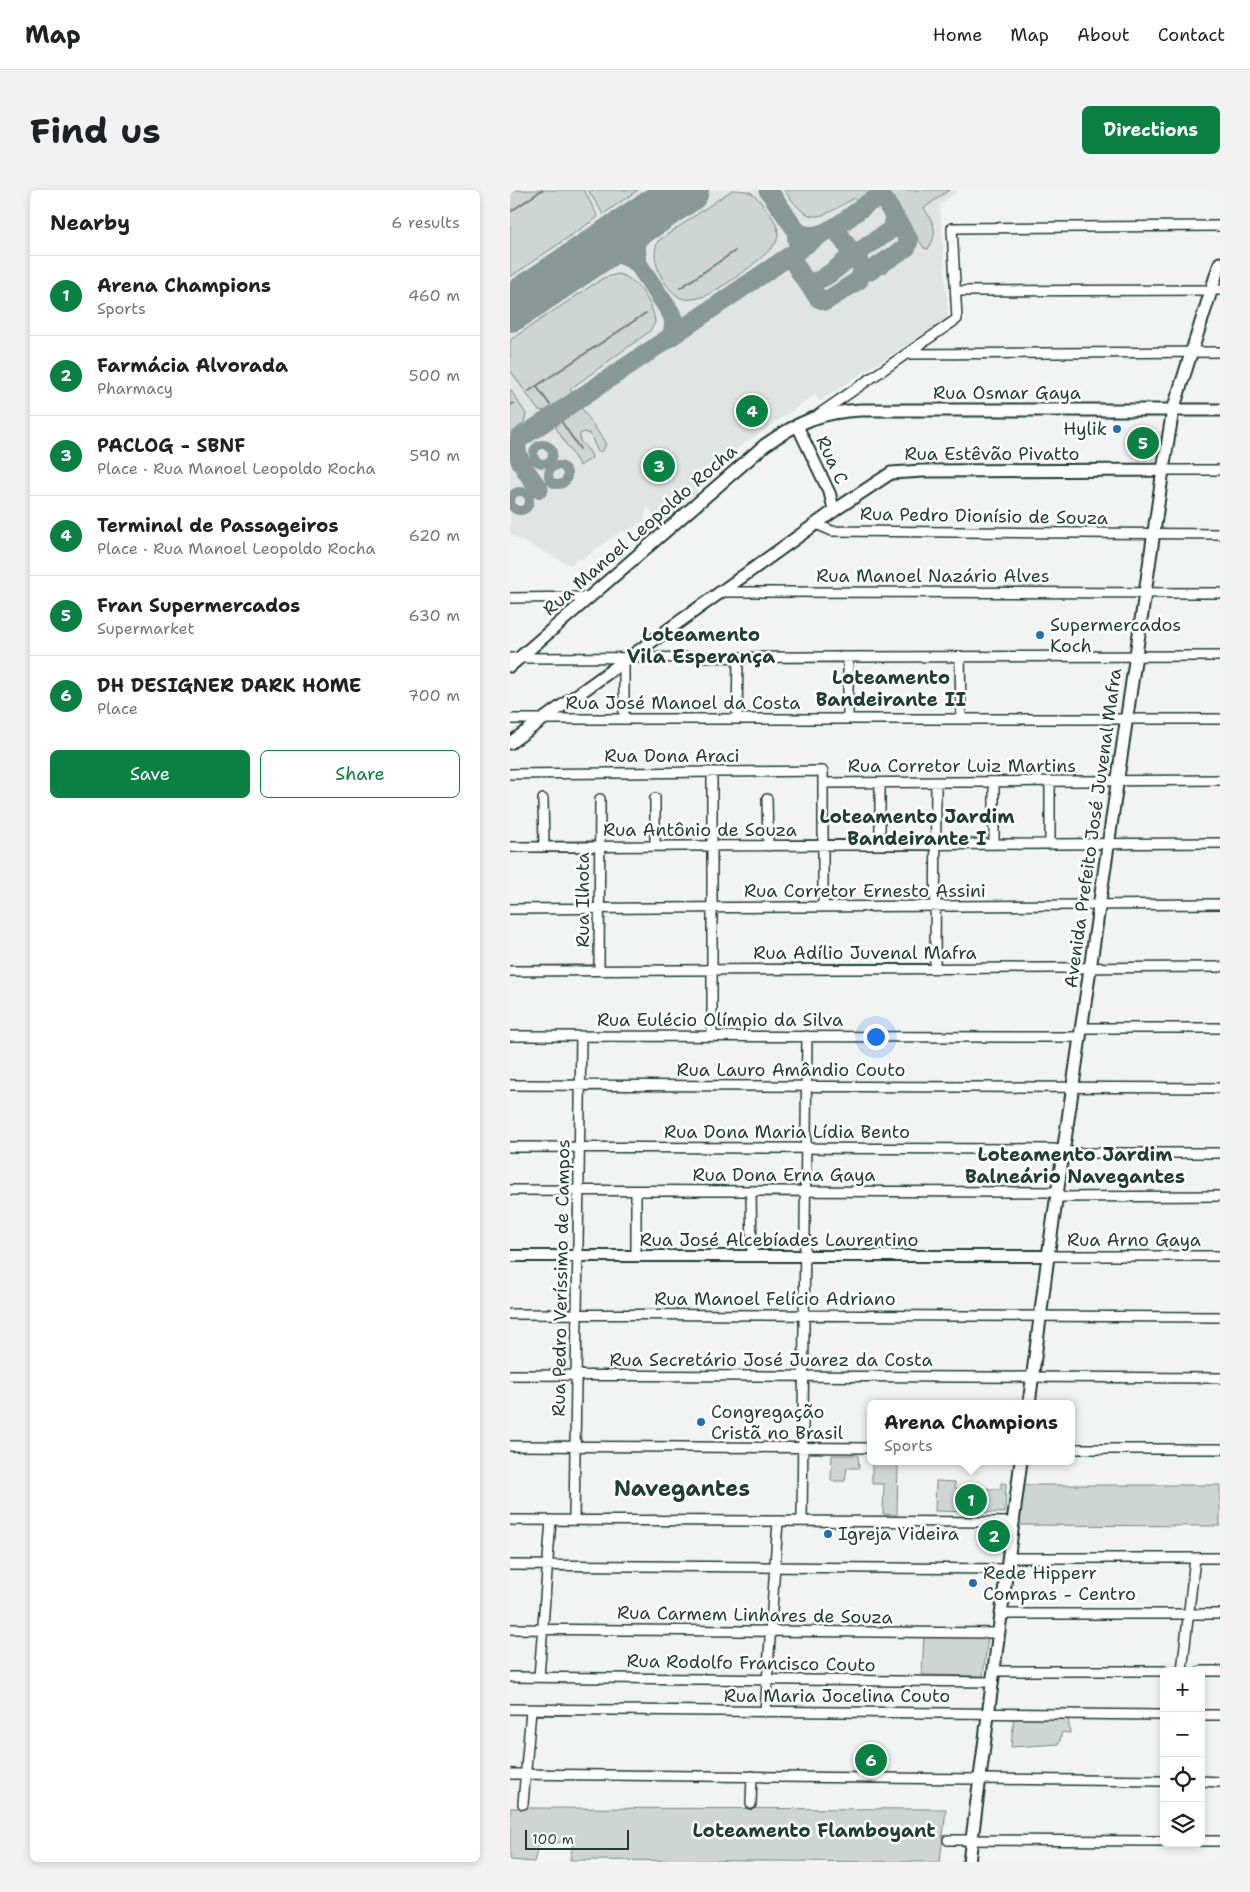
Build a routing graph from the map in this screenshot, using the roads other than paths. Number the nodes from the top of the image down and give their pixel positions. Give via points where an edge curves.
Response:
1 (1220, 226) edge
2 (1220, 264) edge
3 (1216, 290) edge
4 (956, 291) junction
5 (1191, 352) junction
6 (1220, 352) edge
7 (907, 354) junction
8 (838, 407) junction
9 (1174, 410) junction
10 (1220, 410) edge
11 (797, 425) junction
12 (1163, 470) junction
13 (1220, 470) edge
14 (834, 511) junction
15 (816, 524) junction
16 (1153, 534) junction
17 (1220, 534) edge
18 (721, 592) junction
19 (1145, 593) junction
20 (1220, 594) edge
21 (589, 597) junction
22 (510, 598) edge
23 (960, 656) junction
24 (1136, 656) junction
25 (1220, 656) edge
26 (738, 657) junction
27 (848, 657) junction
28 (515, 658) edge
29 (628, 659) junction
30 (510, 666) edge
31 (510, 719) edge
32 (544, 719) junction
33 (624, 719) junction
34 (737, 719) junction
35 (848, 719) junction
36 (962, 719) junction
37 (1126, 719) junction
38 (1220, 719) edge
39 (510, 743) edge
40 (712, 772) junction
41 (510, 774) edge
42 (1220, 780) edge
43 (1117, 781) junction
44 (936, 782) junction
45 (994, 782) junction
46 (1050, 782) junction
47 (823, 783) junction
48 (880, 783) junction
49 (655, 798) dead end
50 (767, 798) dead end
51 (543, 799) dead end
52 (600, 800) dead end
53 (1220, 843) edge
54 (994, 844) junction
55 (1050, 844) junction
56 (1108, 844) junction
57 (823, 845) junction
58 (880, 845) junction
59 (936, 845) junction
60 (655, 846) junction
61 (712, 846) junction
62 (768, 846) junction
63 (510, 847) edge
64 (544, 847) junction
65 (600, 847) junction
66 (1220, 904) edge
67 (1099, 905) junction
68 (936, 906) junction
69 (823, 907) junction
70 (712, 908) junction
71 (510, 909) edge
72 (600, 909) junction
73 (1220, 967) edge
74 (935, 968) junction
75 (1090, 968) junction
76 (599, 970) junction
77 (712, 970) junction
78 (510, 971) edge
79 (1220, 1028) edge
80 (1080, 1032) junction
81 (510, 1036) edge
82 (580, 1036) junction
83 (712, 1036) junction
84 (807, 1036) junction
85 (510, 1085) edge
86 (580, 1085) junction
87 (807, 1086) junction
88 (1072, 1087) junction
89 (1220, 1088) edge
90 (510, 1147) edge
91 (579, 1147) junction
92 (806, 1148) junction
93 (1063, 1150) junction
94 (1220, 1153) edge
95 (510, 1190) edge
96 (579, 1191) junction
97 (636, 1191) junction
98 (751, 1191) junction
99 (806, 1191) junction
100 (1057, 1194) junction
101 (1220, 1196) edge
102 (510, 1256) edge
103 (578, 1256) junction
104 (636, 1256) junction
105 (752, 1256) junction
106 (805, 1256) junction
107 (1048, 1256) junction
108 (1220, 1256) edge
109 (510, 1314) edge
110 (577, 1314) junction
111 (804, 1315) junction
112 (1040, 1316) junction
113 (1220, 1316) edge
114 (510, 1375) edge
115 (576, 1375) junction
116 (804, 1376) junction
117 (1032, 1377) junction
118 (1220, 1378) edge
119 (1029, 1400) edge
120 (510, 1446) edge
121 (575, 1446) junction
122 (803, 1447) junction
123 (867, 1448) edge
124 (1075, 1448) edge
125 (1220, 1449) edge
126 (1021, 1465) edge
127 (510, 1520) edge
128 (551, 1520) junction
129 (574, 1520) junction
130 (778, 1521) junction
131 (802, 1521) junction
132 (1014, 1522) junction
133 (1195, 1558) junction
134 (1220, 1558) edge
135 (1008, 1564) junction
136 (510, 1565) edge
137 (548, 1566) junction
138 (775, 1567) junction
139 (1002, 1614) junction
140 (1188, 1614) junction
141 (1220, 1614) edge
142 (510, 1629) edge
143 (543, 1629) junction
144 (770, 1631) junction
145 (999, 1633) junction
146 (1182, 1667) edge
147 (1160, 1671) edge
148 (1205, 1671) edge
149 (1220, 1671) edge
150 (510, 1677) edge
151 (993, 1677) junction
152 (539, 1678) junction
153 (767, 1680) junction
154 (510, 1709) edge
155 (531, 1710) junction
156 (765, 1712) junction
157 (988, 1713) junction
158 (1160, 1715) edge
159 (1205, 1715) edge
160 (1220, 1715) edge
161 (510, 1774) edge
162 (525, 1774) junction
163 (752, 1776) junction
164 (980, 1779) junction
165 (1160, 1781) edge
166 (1205, 1781) edge
167 (1220, 1782) edge
168 (523, 1804) dead end
169 (751, 1804) dead end
170 (948, 1840) dead end
171 (972, 1840) junction
172 (1160, 1841) edge
173 (1205, 1841) edge
174 (1220, 1841) edge
175 (969, 1862) edge

1 - 4 street via 952,228
2 - 3 main road, Avenida Prefeito José Juvenal Mafra
3 - 4 street
3 - 5 main road, Avenida Prefeito José Juvenal Mafra
4 - 7 street via 957,319
5 - 6 street
5 - 7 street
5 - 9 main road, Avenida Prefeito José Juvenal Mafra
7 - 8 street
8 - 9 main road, Rua Osmar Gaya
8 - 11 main road, Rua Osmar Gaya
9 - 10 main road, Rua Osmar Gaya
9 - 12 main road, Avenida Prefeito José Juvenal Mafra
11 - 14 street, Rua C via 830,494
11 - 21 main road, Rua Manoel Leopoldo Rocha via 765,445 725,478
12 - 13 street
12 - 14 main road, Rua Estêvão Pivatto via 899,471 884,476
12 - 16 main road, Avenida Prefeito José Juvenal Mafra
14 - 15 main road, Rua Estêvão Pivatto
15 - 16 street, Rua Pedro Dionísio de Souza via 832,531
15 - 18 main road, Rua Estêvão Pivatto
16 - 17 street, Rua Pedro Dionísio de Souza
16 - 19 main road, Avenida Prefeito José Juvenal Mafra
18 - 19 street, Rua Manoel Nazário Alves
18 - 29 main road, Rua Estêvão Pivatto
19 - 20 street, Rua Manoel Nazário Alves
19 - 24 main road, Avenida Prefeito José Juvenal Mafra
21 - 22 street
21 - 28 main road, Rua Manoel Leopoldo Rocha
23 - 24 street
23 - 27 street
23 - 36 street
24 - 25 street
24 - 37 main road, Avenida Prefeito José Juvenal Mafra
26 - 27 street
26 - 29 street
26 - 34 street
27 - 35 street
28 - 29 street
28 - 30 main road, Rua Manoel Leopoldo Rocha
29 - 32 main road, Rua Estêvão Pivatto
29 - 33 street
31 - 32 street, Rua José Manoel da Costa
32 - 33 street, Rua José Manoel da Costa
32 - 39 main road, Rua Estêvão Pivatto
33 - 34 street, Rua José Manoel da Costa
34 - 35 street, Rua José Manoel da Costa
35 - 36 street, Rua José Manoel da Costa
36 - 37 street, Rua José Manoel da Costa
37 - 38 street, Rua José Manoel da Costa
37 - 43 main road, Avenida Prefeito José Juvenal Mafra
40 - 41 street, Rua Dona Araci
40 - 47 street, Rua Dona Araci via 823,771
40 - 61 street
42 - 43 street, Rua Corretor Luiz Martins
43 - 46 street, Rua Corretor Luiz Martins
43 - 56 main road, Avenida Prefeito José Juvenal Mafra
44 - 45 street, Rua Corretor Luiz Martins
44 - 48 street, Rua Corretor Luiz Martins
44 - 59 street
45 - 46 street, Rua Corretor Luiz Martins
45 - 54 street
46 - 55 street
47 - 48 street, Rua Corretor Luiz Martins
47 - 57 street
48 - 58 street
49 - 60 street
50 - 62 street
51 - 64 street
52 - 65 street, Rua Ilhota
53 - 56 street, Rua Antônio de Souza
54 - 55 street, Rua Antônio de Souza
54 - 59 street, Rua Antônio de Souza
55 - 56 street, Rua Antônio de Souza
56 - 67 main road, Avenida Prefeito José Juvenal Mafra
57 - 58 street, Rua Antônio de Souza
57 - 62 street, Rua Antônio de Souza
57 - 69 street
58 - 59 street, Rua Antônio de Souza
59 - 68 street
60 - 61 street, Rua Antônio de Souza
60 - 65 street, Rua Antônio de Souza
61 - 62 street, Rua Antônio de Souza
61 - 70 street
63 - 64 street, Rua Antônio de Souza
64 - 65 street, Rua Antônio de Souza
65 - 72 street, Rua Ilhota
66 - 67 street, Rua Corretor Ernesto Assini
67 - 68 street, Rua Corretor Ernesto Assini
67 - 75 main road, Avenida Prefeito José Juvenal Mafra
68 - 69 street, Rua Corretor Ernesto Assini
68 - 74 street
69 - 70 street, Rua Corretor Ernesto Assini
70 - 72 street, Rua Corretor Ernesto Assini
70 - 77 street
71 - 72 street, Rua Corretor Ernesto Assini
72 - 76 street, Rua Ilhota
73 - 75 street, Rua Adílio Juvenal Mafra
74 - 75 street, Rua Adílio Juvenal Mafra
74 - 77 street, Rua Adílio Juvenal Mafra
75 - 80 main road, Avenida Prefeito José Juvenal Mafra
76 - 77 street, Rua Adílio Juvenal Mafra
76 - 78 street, Rua Adílio Juvenal Mafra
77 - 83 street
79 - 80 street, Rua Eulécio Olímpio da Silva
80 - 84 street, Rua Eulécio Olímpio da Silva
80 - 88 main road, Avenida Prefeito José Juvenal Mafra
81 - 82 street, Rua Eulécio Olímpio da Silva
82 - 83 street, Rua Eulécio Olímpio da Silva
82 - 86 street, Rua Pedro Veríssimo de Campos
83 - 84 street, Rua Eulécio Olímpio da Silva
84 - 87 street
85 - 86 street, Rua Lauro Amândio Couto
86 - 87 street, Rua Lauro Amândio Couto
86 - 91 street, Rua Pedro Veríssimo de Campos
87 - 88 street, Rua Lauro Amândio Couto
87 - 92 street
88 - 89 street, Rua Lauro Amândio Couto
88 - 93 main road, Avenida Prefeito José Juvenal Mafra
90 - 91 street, Rua Dona Maria Lídia Bento
91 - 92 street, Rua Dona Maria Lídia Bento
91 - 96 street, Rua Pedro Veríssimo de Campos
92 - 93 street, Rua Dona Maria Lídia Bento
92 - 99 street
93 - 94 street, Rua Dona Maria Lídia Bento via 1077,1153
93 - 100 main road, Avenida Prefeito José Juvenal Mafra
95 - 96 street, Rua Dona Erna Gaya
96 - 97 street, Rua Dona Erna Gaya
96 - 103 street, Rua Pedro Veríssimo de Campos
97 - 98 street, Rua Dona Erna Gaya
97 - 104 street
98 - 99 street, Rua Dona Erna Gaya
98 - 105 street
99 - 100 street, Rua Dona Erna Gaya
99 - 106 street
100 - 101 street, Rua Dona Erna Gaya
100 - 107 main road, Avenida Prefeito José Juvenal Mafra
102 - 103 street, Rua José Alcebíades Laurentino
103 - 104 street, Rua José Alcebíades Laurentino
103 - 110 street, Rua Pedro Veríssimo de Campos
104 - 105 street, Rua José Alcebíades Laurentino
105 - 106 street, Rua José Alcebíades Laurentino
106 - 107 street, Rua José Alcebíades Laurentino
106 - 111 street
107 - 108 street, Rua Arno Gaya
107 - 112 main road, Avenida Prefeito José Juvenal Mafra
109 - 110 street, Rua Manoel Felício Adriano
110 - 111 street, Rua Manoel Felício Adriano
110 - 115 street, Rua Pedro Veríssimo de Campos
111 - 112 street, Rua Manoel Felício Adriano
111 - 116 street
112 - 113 street, Rua Manoel Felício Adriano
112 - 117 main road, Avenida Prefeito José Juvenal Mafra
114 - 115 street, Rua Secretário José Juarez da Costa
115 - 116 street, Rua Secretário José Juarez da Costa
115 - 121 street, Rua Pedro Veríssimo de Campos
116 - 117 street, Rua Secretário José Juarez da Costa
116 - 122 street
117 - 118 street, Rua Secretário José Juarez da Costa
117 - 119 main road, Avenida Prefeito José Juvenal Mafra
120 - 121 street
121 - 122 street
121 - 129 street, Rua Pedro Veríssimo de Campos
122 - 123 street
122 - 131 street
124 - 125 street
126 - 132 main road
127 - 128 street
128 - 129 street
128 - 137 street
129 - 130 street
130 - 131 street
130 - 138 street
131 - 132 street
132 - 135 main road
133 - 134 street
133 - 135 street
133 - 140 street
135 - 138 street
135 - 139 main road
136 - 137 street
137 - 138 street
137 - 143 street
138 - 144 street
139 - 140 street
139 - 145 main road
140 - 141 street
140 - 146 street
142 - 143 street, Rua Carmem Linhares de Souza
143 - 144 street, Rua Carmem Linhares de Souza
143 - 152 street
144 - 145 street, Rua Carmem Linhares de Souza
144 - 153 street
145 - 151 main road
147 - 151 street, Rua Rodolfo Francisco Couto
148 - 149 street
150 - 152 street, Rua Rodolfo Francisco Couto
151 - 153 street, Rua Rodolfo Francisco Couto
151 - 157 main road
152 - 153 street, Rua Rodolfo Francisco Couto
153 - 156 street
154 - 155 street, Rua Maria Jocelina Couto
155 - 156 street, Rua Maria Jocelina Couto
155 - 162 street
156 - 157 street, Rua Maria Jocelina Couto
157 - 158 street, Rua Maria Jocelina Couto
157 - 164 main road
159 - 160 street
161 - 162 street
162 - 163 street
162 - 168 street
163 - 164 street
163 - 169 street
164 - 165 street
164 - 171 main road
166 - 167 street
170 - 171 street
171 - 172 street
171 - 175 main road
173 - 174 street

